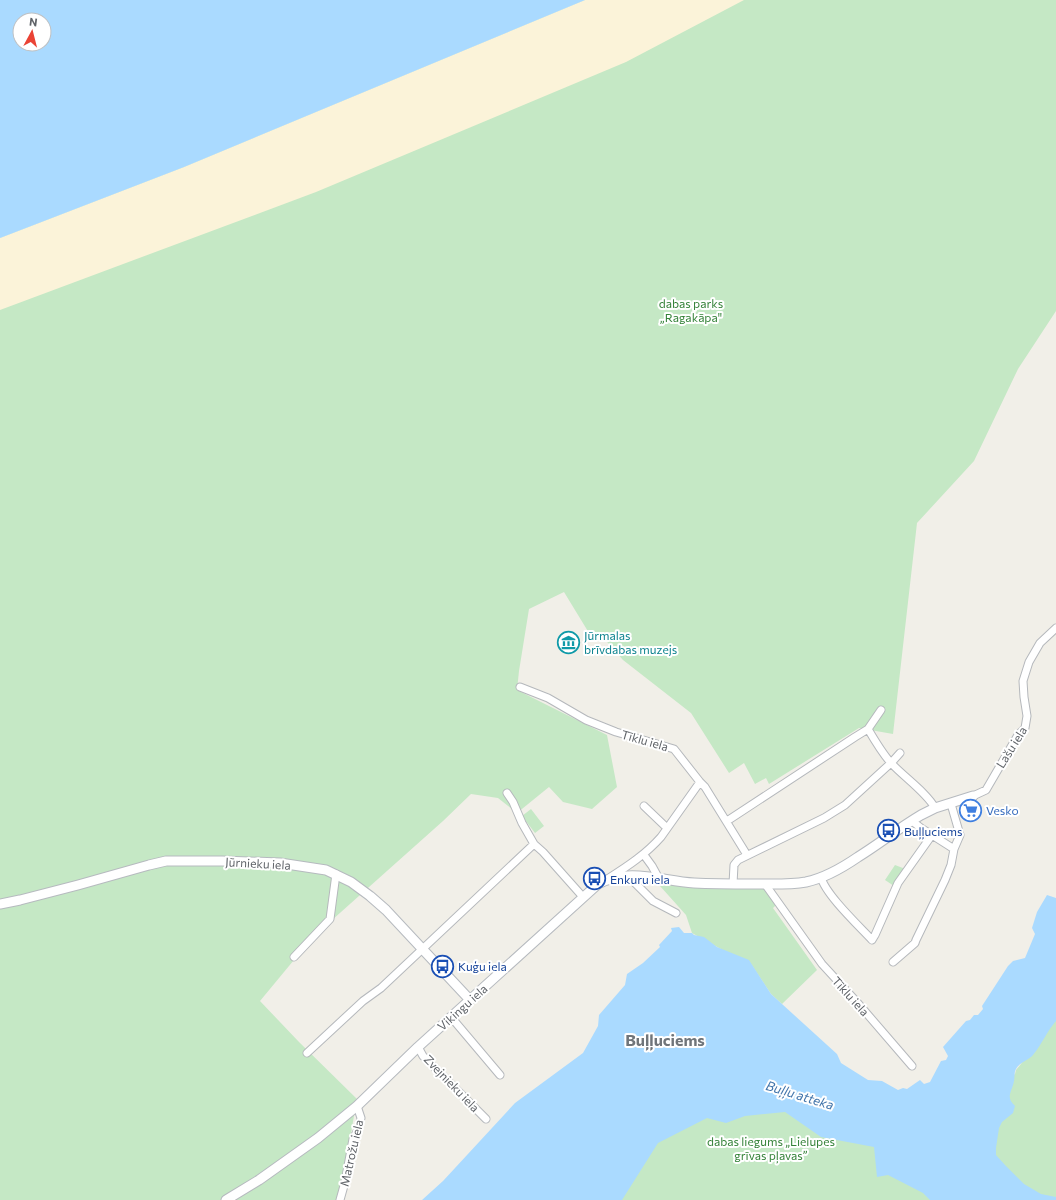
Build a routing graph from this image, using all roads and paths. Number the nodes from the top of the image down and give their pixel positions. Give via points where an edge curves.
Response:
1 (1056, 628) edge
2 (520, 687) dead end
3 (875, 704) dead end
4 (868, 729) junction
5 (900, 753) dead end
6 (891, 763) junction
7 (700, 782) junction
8 (506, 793) dead end
9 (973, 796) joint
10 (951, 804) junction
11 (644, 806) dead end
12 (936, 808) junction
13 (727, 821) junction
14 (912, 821) junction
15 (667, 828) junction
16 (932, 835) junction
17 (534, 844) junction
18 (954, 849) junction
19 (644, 855) junction
20 (747, 855) junction
21 (336, 874) junction
22 (628, 876) junction
23 (658, 877) junction
24 (821, 878) junction
25 (607, 879) junction
26 (733, 884) junction
27 (765, 884) junction
28 (583, 897) junction
29 (0, 904) edge
30 (676, 913) dead end
31 (421, 949) junction
32 (294, 957) dead end
33 (893, 962) dead end
34 (470, 1000) junction
35 (451, 1017) junction
36 (418, 1047) junction
37 (307, 1053) dead end
38 (912, 1066) dead end
39 (500, 1075) dead end
40 (357, 1106) junction
41 (486, 1119) dead end
42 (226, 1200) edge
43 (340, 1200) edge

1 - 9 street, Lašu iela via 1040,643 1029,662 1023,681 1027,716 1025,728 1018,735 986,790
2 - 7 street, Tīklu iela via 548,698 586,720 616,732 674,749
3 - 4 street via 881,711
4 - 6 street
4 - 13 street
5 - 6 street
6 - 12 street
6 - 20 street via 845,805 824,818
7 - 13 street, Tīklu iela
7 - 15 street
8 - 17 street
9 - 10 street, Lašu iela
10 - 12 street, Lašu iela
10 - 18 street via 960,835
11 - 15 street
12 - 14 street, Lašu iela
13 - 20 street, Tīklu iela
14 - 16 street
14 - 24 street, Lašu iela via 840,869
15 - 19 street
16 - 18 street
16 - 24 street via 898,883 872,940 830,894
17 - 28 street
17 - 31 street
18 - 33 street via 945,880 915,943
19 - 23 street
19 - 25 street
20 - 26 street via 734,865
21 - 29 street, Jūrnieku iela via 315,867 280,863 166,861
21 - 31 street, Jūrnieku iela via 351,882 386,910
21 - 32 street via 330,919
22 - 23 street, Vikingu iela
22 - 25 street, Vikingu iela
22 - 30 street via 653,901
23 - 26 street, Vikingu iela via 692,883
24 - 27 street, Lašu iela via 805,882
25 - 28 street, Vikingu iela
26 - 27 street, Vikingu iela
27 - 38 street, Tīklu iela via 822,964
28 - 34 street, Vikingu iela
31 - 34 street, Jūrnieku iela
31 - 37 street
34 - 35 street, Vikingu iela
35 - 36 street, Vikingu iela
35 - 39 street
36 - 40 street, Vikingu iela
36 - 41 street, Zvejnieku iela via 423,1056
40 - 42 street, Vikingu iela via 318,1138
40 - 43 street, Matrožu iela via 361,1118 353,1139

